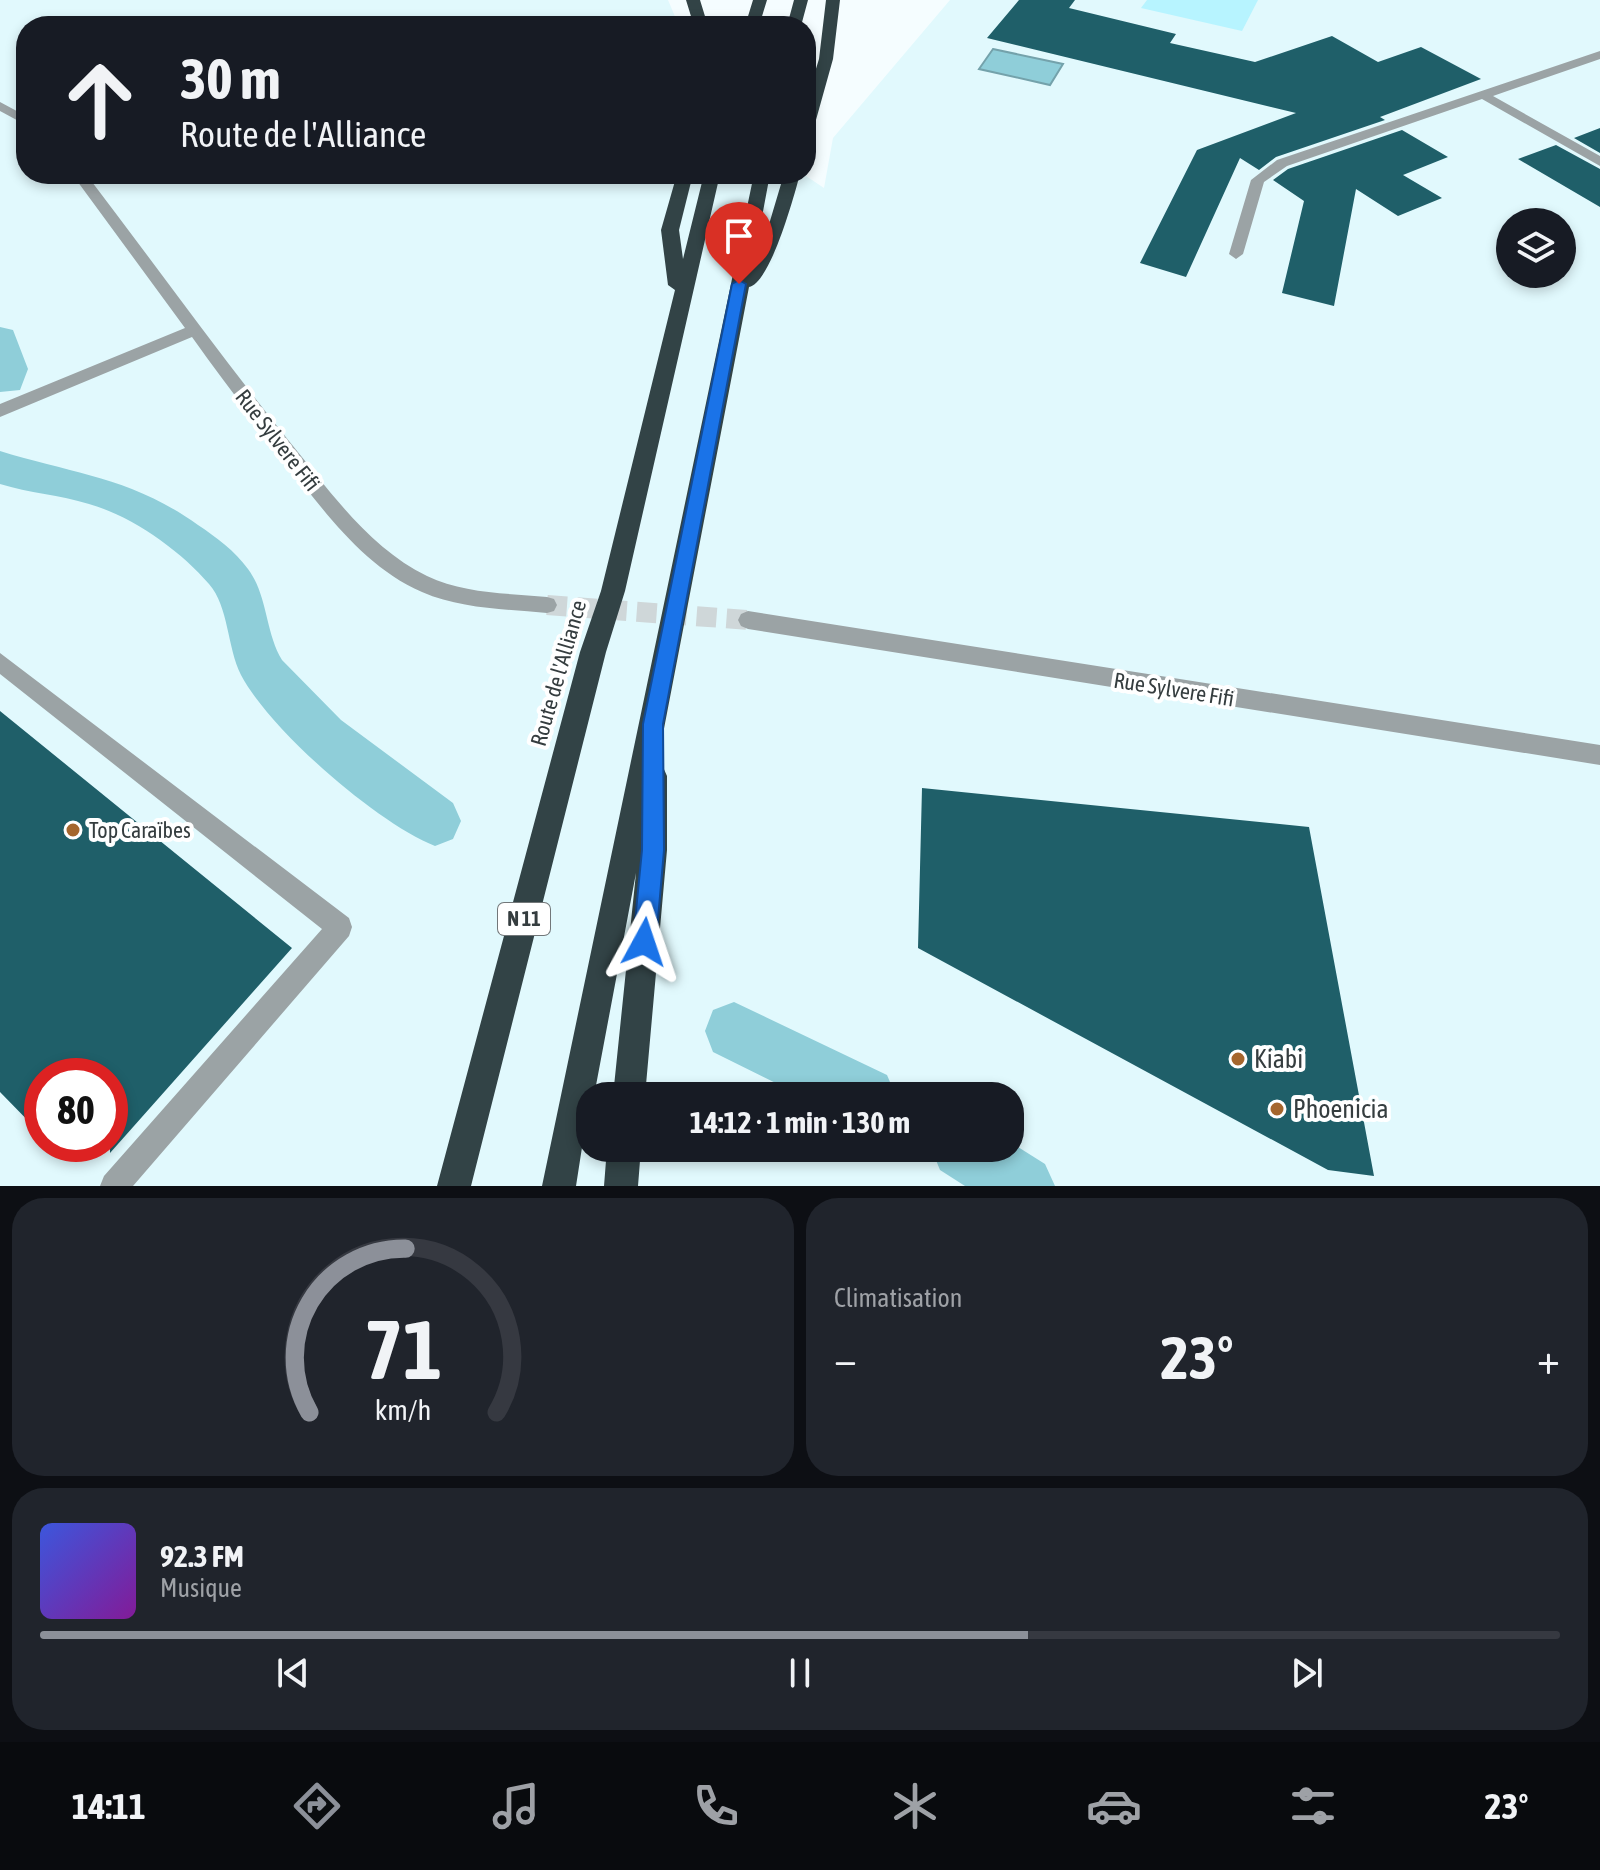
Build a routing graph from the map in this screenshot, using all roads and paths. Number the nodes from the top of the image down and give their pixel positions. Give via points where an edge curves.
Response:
1 (833, 0) edge
2 (1600, 55) edge
3 (816, 93) edge
4 (1483, 95) junction
5 (1600, 162) edge
6 (86, 184) edge
7 (682, 184) edge
8 (709, 184) edge
9 (760, 184) edge
10 (789, 184) edge
11 (1236, 254) dead end
12 (679, 300) junction
13 (733, 311) junction
14 (194, 330) junction
15 (0, 411) edge
16 (547, 605) tunnel mouth
17 (748, 620) tunnel mouth
18 (0, 662) edge
19 (653, 724) junction
20 (1600, 755) edge
21 (630, 1082) edge
22 (623, 1162) edge
23 (114, 1186) edge
24 (454, 1186) edge
25 (559, 1186) edge
26 (621, 1186) edge

1 - 3 highway
2 - 4 street
4 - 5 street
4 - 11 street via 1269,171 1258,180
6 - 14 street, Rue Sylvere Fifi
7 - 12 highway via 670,230
8 - 12 highway, Route de l'Alliance / N 11
9 - 13 highway
10 - 13 highway via 779,221
12 - 24 highway, Route de l'Alliance / N 11 via 613,591
13 - 19 highway
14 - 15 street
14 - 16 street, Rue Sylvere Fifi via 336,512 379,556 419,582 461,595
17 - 20 street, Rue Sylvere Fifi
18 - 23 street via 340,927
19 - 21 highway via 653,850
19 - 25 highway
22 - 26 highway

